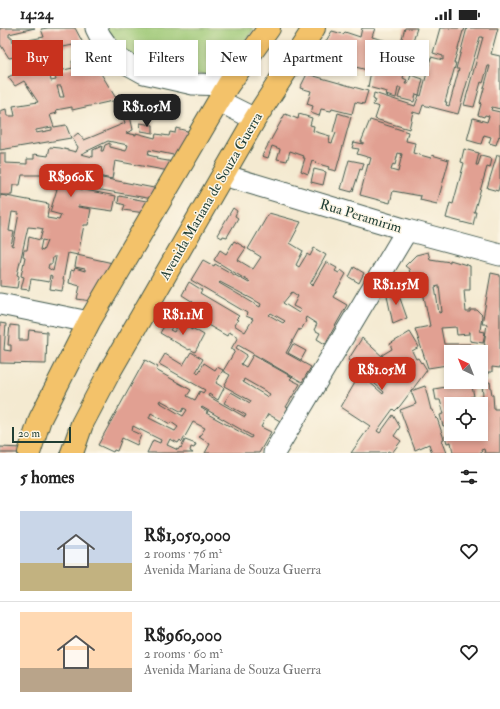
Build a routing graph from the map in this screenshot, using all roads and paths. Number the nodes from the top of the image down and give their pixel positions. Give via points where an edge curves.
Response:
1 (96, 28) edge
2 (269, 28) edge
3 (314, 28) edge
4 (224, 97) junction
5 (251, 117) junction
6 (223, 175) junction
7 (407, 230) junction
8 (500, 256) edge
9 (0, 304) edge
10 (89, 322) junction
11 (29, 453) edge
12 (72, 453) edge
13 (274, 453) edge

1 - 4 street via 115,57 144,73 192,84
2 - 4 main road
3 - 5 main road, Avenida Mariana de Souza Guerra
4 - 5 street
4 - 10 main road
5 - 6 main road, Avenida Mariana de Souza Guerra
6 - 7 street, Rua Peramirim
6 - 12 main road, Avenida Mariana de Souza Guerra via 110,371 82,424
7 - 8 street, Rua Peramirim
7 - 13 street
9 - 10 street
10 - 11 main road via 40,419

